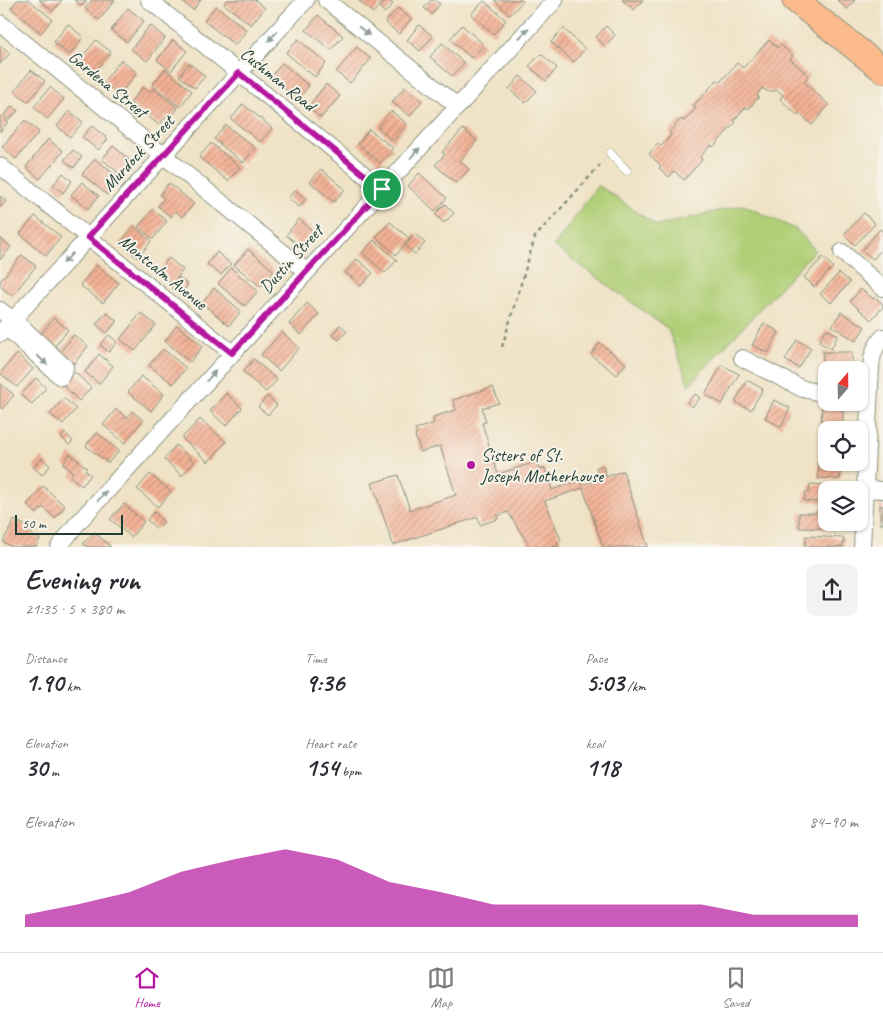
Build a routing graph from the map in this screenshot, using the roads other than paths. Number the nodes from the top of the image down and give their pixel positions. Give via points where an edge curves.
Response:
1 (148, 0) edge
2 (306, 0) edge
3 (326, 0) edge
4 (555, 0) edge
5 (795, 0) edge
6 (0, 22) edge
7 (883, 70) edge
8 (239, 73) junction
9 (457, 106) junction
10 (610, 153) road end
11 (163, 155) junction
12 (0, 166) edge
13 (627, 171) dead end
14 (382, 189) junction
15 (88, 237) junction
16 (842, 252) dead end
17 (306, 271) junction
18 (883, 288) edge
19 (5, 323) edge
20 (883, 337) edge
21 (232, 353) junction
22 (742, 358) dead end
23 (868, 375) edge
24 (818, 392) edge
25 (864, 411) edge
26 (864, 481) edge
27 (868, 490) edge
28 (883, 490) edge
29 (863, 531) edge
30 (59, 547) edge
31 (862, 547) edge

1 - 8 street, Cushman Road
2 -> 8 street, Murdock Street
3 -> 9 street
9 -> 4 street, Dustin Street
5 - 7 main road
6 - 11 street, Gardena Street
8 - 11 street, Murdock Street
8 - 14 street, Cushman Road
14 -> 9 street, Dustin Street
10 - 13 lane
11 - 15 street, Murdock Street
11 - 17 street, Gardena Street
12 - 15 street, Montcalm Avenue
14 - 17 street, Dustin Street
15 -> 19 street, Murdock Street
15 - 21 street, Montcalm Avenue
16 - 18 street
17 - 21 street, Dustin Street
20 - 23 street via 872,355
30 -> 21 street, Dustin Street
22 - 24 street via 803,389
25 - 26 street
27 - 28 street
29 - 31 street

